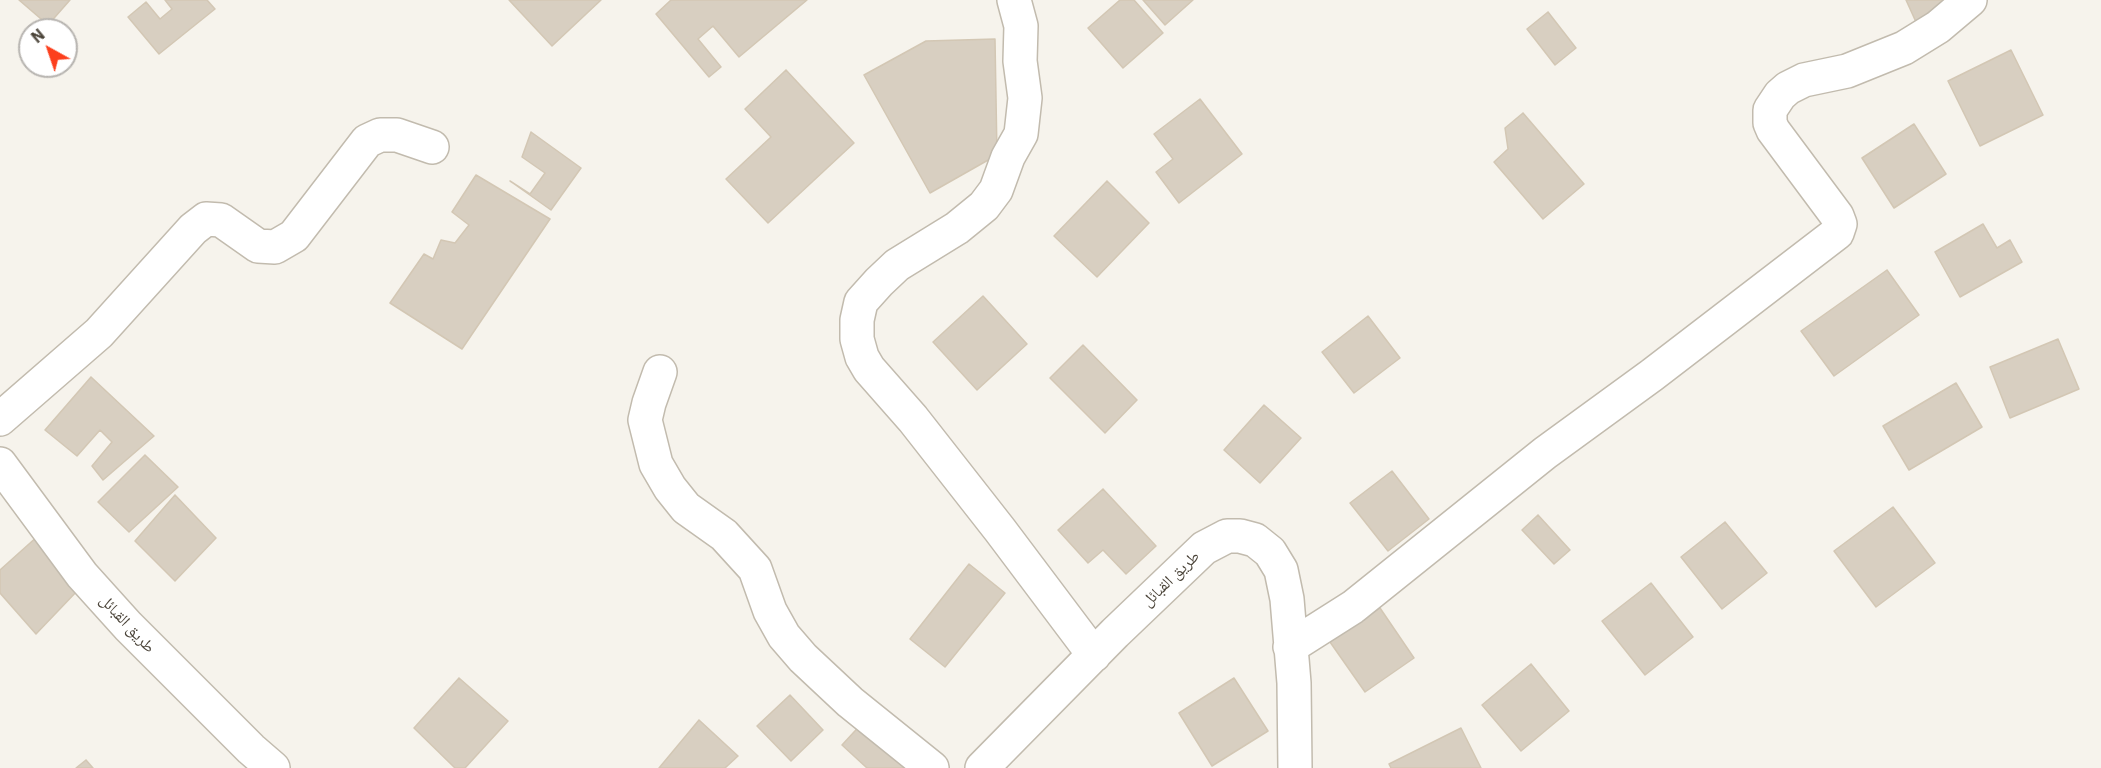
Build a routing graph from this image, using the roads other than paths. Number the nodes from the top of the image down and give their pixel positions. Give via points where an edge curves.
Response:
1 (1014, 0) edge
2 (1970, 0) edge
3 (432, 147) dead end
4 (660, 372) dead end
5 (0, 419) edge
6 (0, 464) edge
7 (1290, 647) junction
8 (1094, 655) junction
9 (273, 768) edge
10 (932, 768) edge
11 (982, 768) edge
12 (1295, 768) edge

1 - 8 street via 1021,26 1025,98 1021,134 996,190 984,206 957,228 897,265 861,302 858,339 868,369 913,419
2 - 7 street via 1938,27 1904,48 1788,88 1770,110 1773,130 1837,216 1837,233 1545,453 1353,607
3 - 5 street via 397,135 380,135 367,141 294,236 275,247 258,246 221,220 206,219 99,333
4 - 10 street via 645,420 656,464 670,488 686,508 724,535 756,569 775,619 803,658
6 - 9 street, طريق القبائل via 82,575 128,626
7 - 8 street, طريق القبائل via 1281,570 1270,552 1255,540 1227,536 1204,548
7 - 12 street, طريق القبائل
8 - 11 street, طريق القبائل

